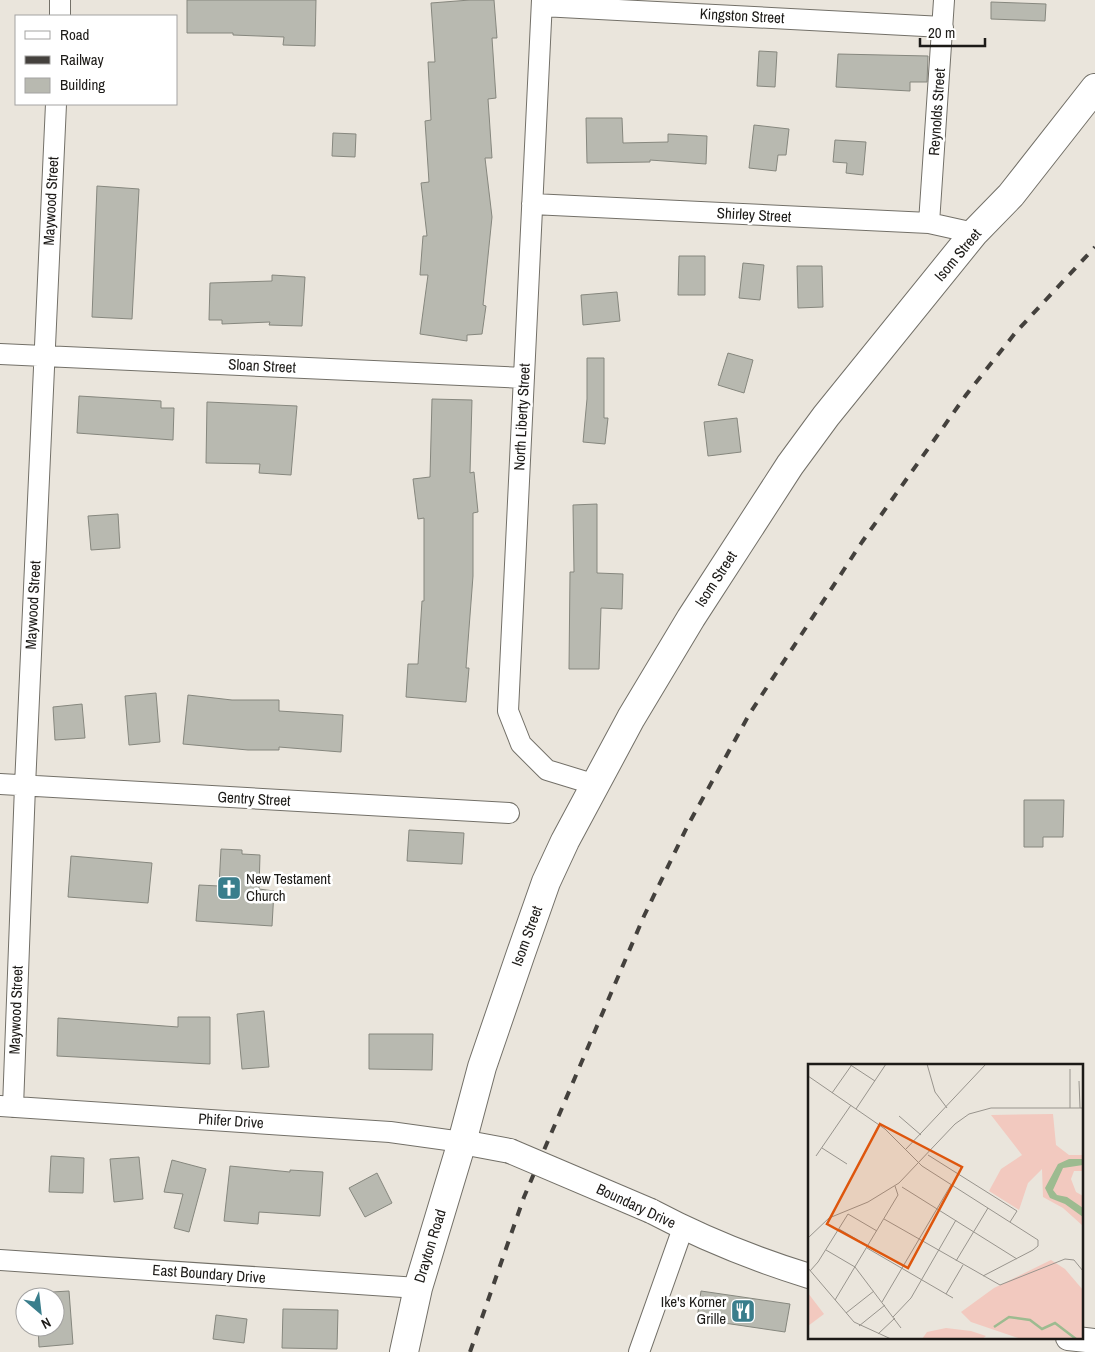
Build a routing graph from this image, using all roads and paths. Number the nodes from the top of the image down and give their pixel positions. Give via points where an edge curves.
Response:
1 (60, 0) edge
2 (944, 0) edge
3 (542, 3) edge
4 (60, 15) edge
5 (942, 27) junction
6 (1095, 88) edge
7 (56, 105) edge
8 (532, 204) junction
9 (929, 223) junction
10 (974, 233) junction
11 (0, 354) edge
12 (44, 356) junction
13 (524, 378) junction
14 (0, 784) edge
15 (596, 785) junction
16 (25, 786) junction
17 (509, 813) dead end
18 (7, 1106) edge
19 (462, 1142) junction
20 (683, 1228) junction
21 (0, 1260) edge
22 (808, 1276) edge
23 (418, 1288) junction
24 (1082, 1340) edge
25 (1095, 1341) edge
26 (404, 1352) edge
27 (638, 1352) edge

1 - 4 street
2 - 5 street, Reynolds Street
3 - 5 street, Kingston Street
3 - 8 street, North Liberty Street
5 - 9 street, Reynolds Street
6 - 10 main road, Isom Street via 1011,195
7 - 12 street, Maywood Street
8 - 9 street, Shirley Street
8 - 13 street, North Liberty Street
9 - 10 street, Shirley Street
10 - 15 main road, Isom Street via 790,465 686,626 631,718
11 - 12 street, Sloan Street
12 - 13 street, Sloan Street
12 - 16 street, Maywood Street
13 - 15 street, North Liberty Street via 508,711 522,744 547,770
14 - 16 street, Gentry Street
15 - 19 main road, Isom Street via 546,882 482,1067
16 - 17 street, Gentry Street
16 - 18 street, Maywood Street
18 - 19 street, Phifer Drive via 390,1132
19 - 20 street, Boundary Drive, bridge via 510,1150
19 - 23 main road, Drayton Road
20 - 22 street, Boundary Drive via 748,1256
20 - 27 street
21 - 23 street, East Boundary Drive
23 - 26 main road, Drayton Road
24 - 25 street

